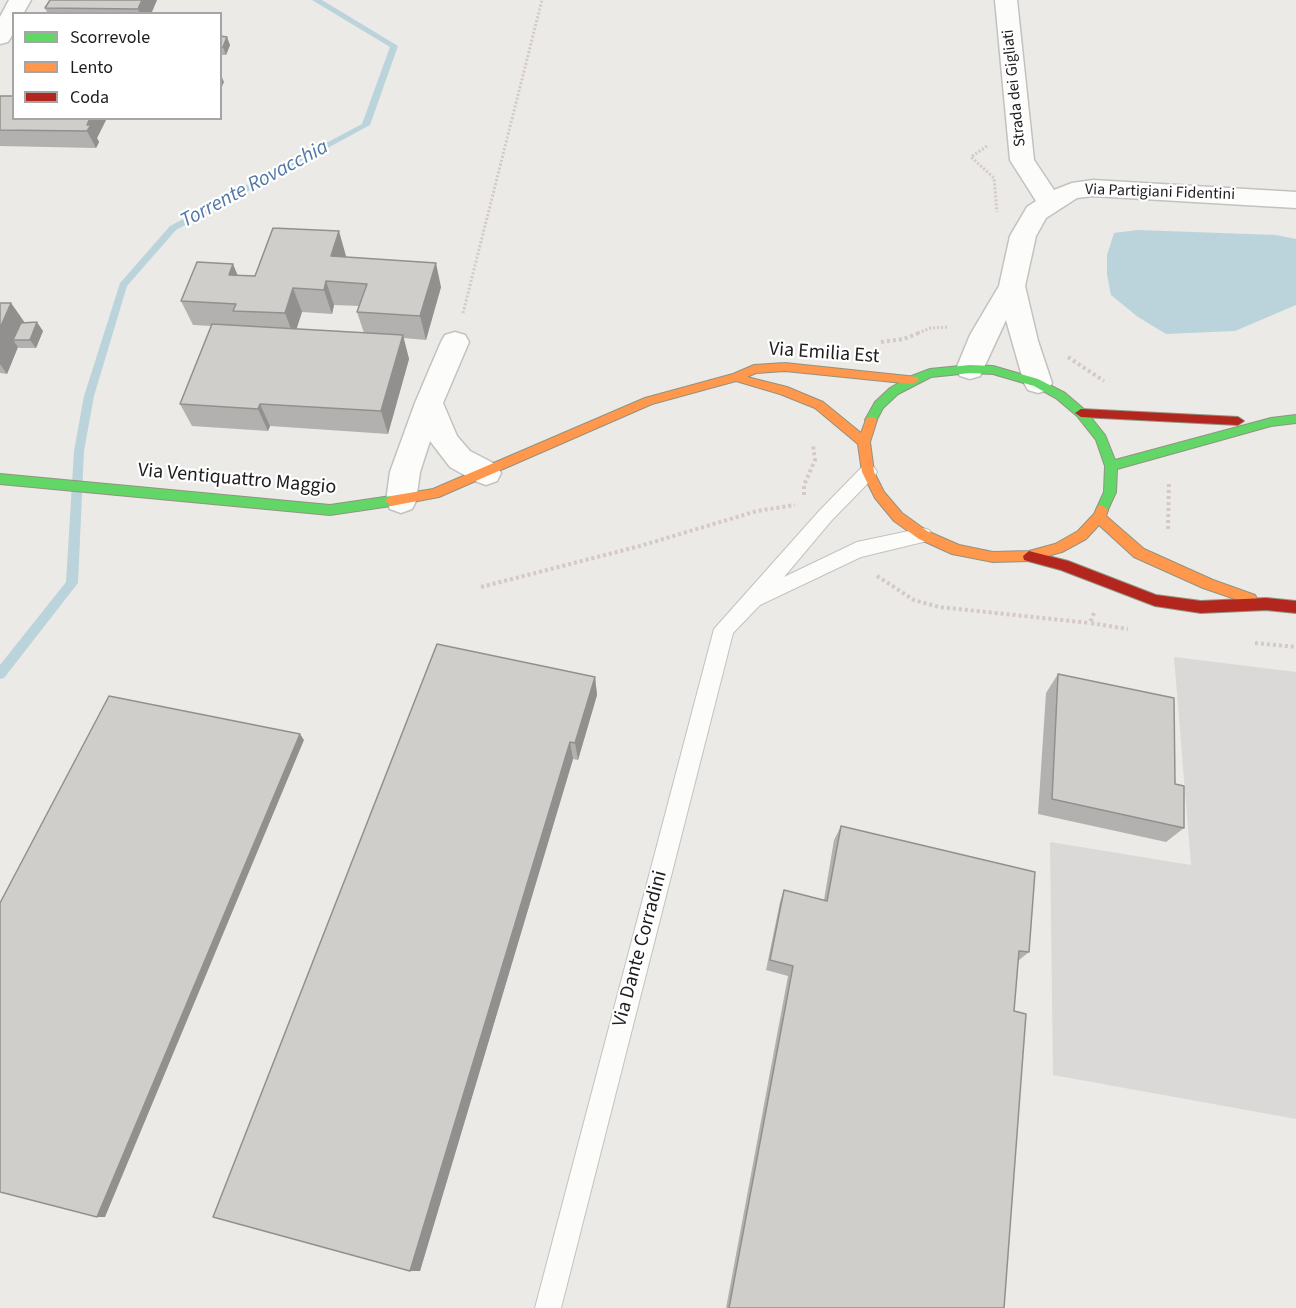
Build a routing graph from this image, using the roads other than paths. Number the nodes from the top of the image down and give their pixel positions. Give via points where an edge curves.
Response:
1 (1006, 0) edge
2 (12, 15) edge
3 (0, 37) edge
4 (1296, 200) edge
5 (1050, 203) junction
6 (1012, 286) junction
7 (455, 342) road end
8 (970, 369) junction
9 (736, 377) junction
10 (912, 380) junction
11 (1038, 383) junction
12 (429, 403) junction
13 (1081, 413) junction
14 (1296, 419) edge
15 (1272, 422) junction
16 (864, 442) junction
17 (1111, 466) junction
18 (867, 472) junction
19 (486, 473) junction
20 (0, 479) edge
21 (401, 501) junction
22 (1099, 517) junction
23 (923, 536) junction
24 (1029, 556) junction
25 (753, 600) junction
26 (1266, 604) junction
27 (1296, 607) edge
28 (548, 1308) edge

1 - 5 street, Strada dei Gigliati via 1022,160
2 - 3 street
4 - 5 street, Via Partigiani Fidentini via 1093,188 1072,191
5 - 6 street, Via Partigiani Fidentini via 1035,213 1023,236
6 - 8 street, Via Partigiani Fidentini
6 - 11 street, Via Partigiani Fidentini
7 - 12 street
8 - 10 main road, Via Emilia Est via 930,373
8 - 11 main road, Via Emilia Est
9 - 10 main road, Via Emilia Est via 754,369 784,367
9 - 16 main road, Via Emilia Est via 819,405
9 - 19 main road, Via Ventiquattro Maggio via 650,401
10 - 16 main road, Via Emilia Est via 879,405
11 - 13 main road, Via Emilia Est
12 - 19 street via 446,442 460,459
12 - 21 street via 405,472
13 - 15 main road
13 - 17 main road, Via Emilia Est via 1101,438
14 - 15 main road
15 - 17 main road
16 - 18 main road, Via Emilia Est
17 - 22 main road, Via Emilia Est via 1110,492
18 - 23 main road, Via Emilia Est via 879,495 898,517
18 - 25 lane
19 - 21 main road, Via Ventiquattro Maggio via 435,494
20 - 21 main road, Via Ventiquattro Maggio via 330,510
22 - 24 main road, Via Emilia Est via 1082,535 1058,549
22 - 26 main road via 1139,554
23 - 24 main road, Via Emilia Est via 957,550 993,557
23 - 25 lane via 857,550
24 - 26 main road via 1155,600 1201,607
25 - 28 lane, Via Dante Corradini via 724,629
26 - 27 main road

